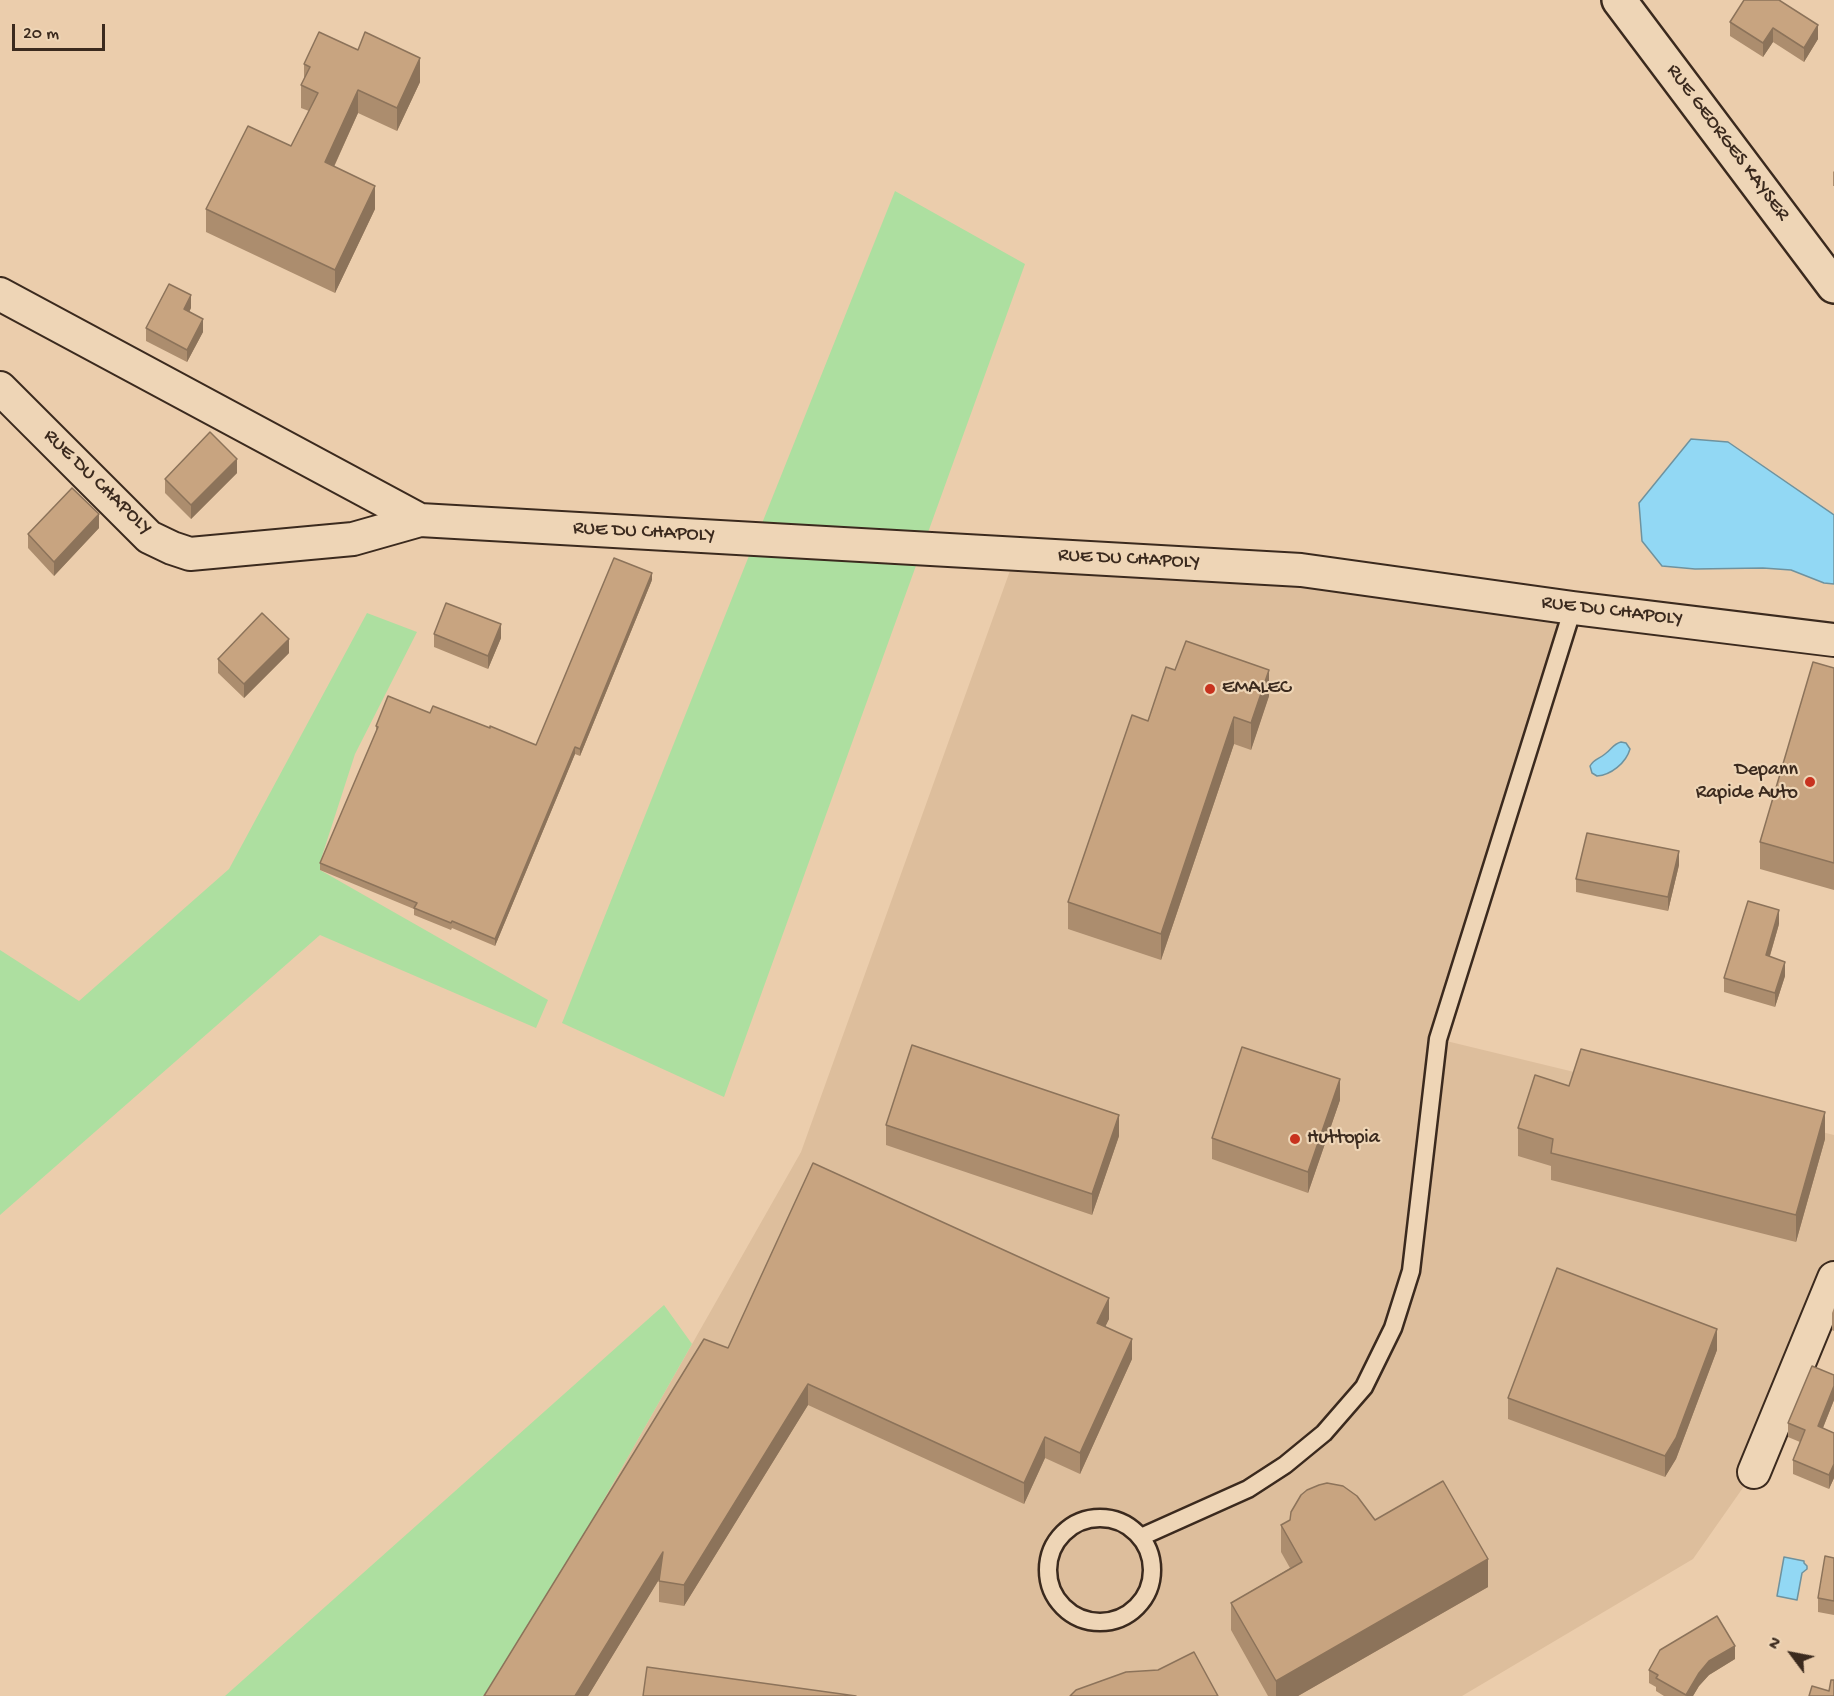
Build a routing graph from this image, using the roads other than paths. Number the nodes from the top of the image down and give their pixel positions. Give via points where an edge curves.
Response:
1 (1619, 0) edge
2 (1834, 286) edge
3 (0, 294) edge
4 (0, 388) edge
5 (420, 520) junction
6 (1574, 608) junction
7 (1834, 640) edge
8 (1834, 1278) edge
9 (1754, 1472) dead end
10 (1141, 1537) junction

1 - 2 street, RUE GEORGES KAYSER
3 - 5 street, RUE DU CHAPOLY
4 - 5 street, RUE DU CHAPOLY via 149,537 190,554 353,539
5 - 6 street, RUE DU CHAPOLY via 1301,570
6 - 7 street, RUE DU CHAPOLY
6 - 10 lane via 1438,1039 1411,1271 1393,1328 1364,1388 1324,1432 1293,1458 1248,1489
8 - 9 street
10 - 10 lane via 1114,1519 1098,1517 1067,1528 1049,1555 1047,1571 1050,1588 1059,1603 1090,1622 1108,1622 1125,1616 1149,1589 1153,1571 1150,1553

